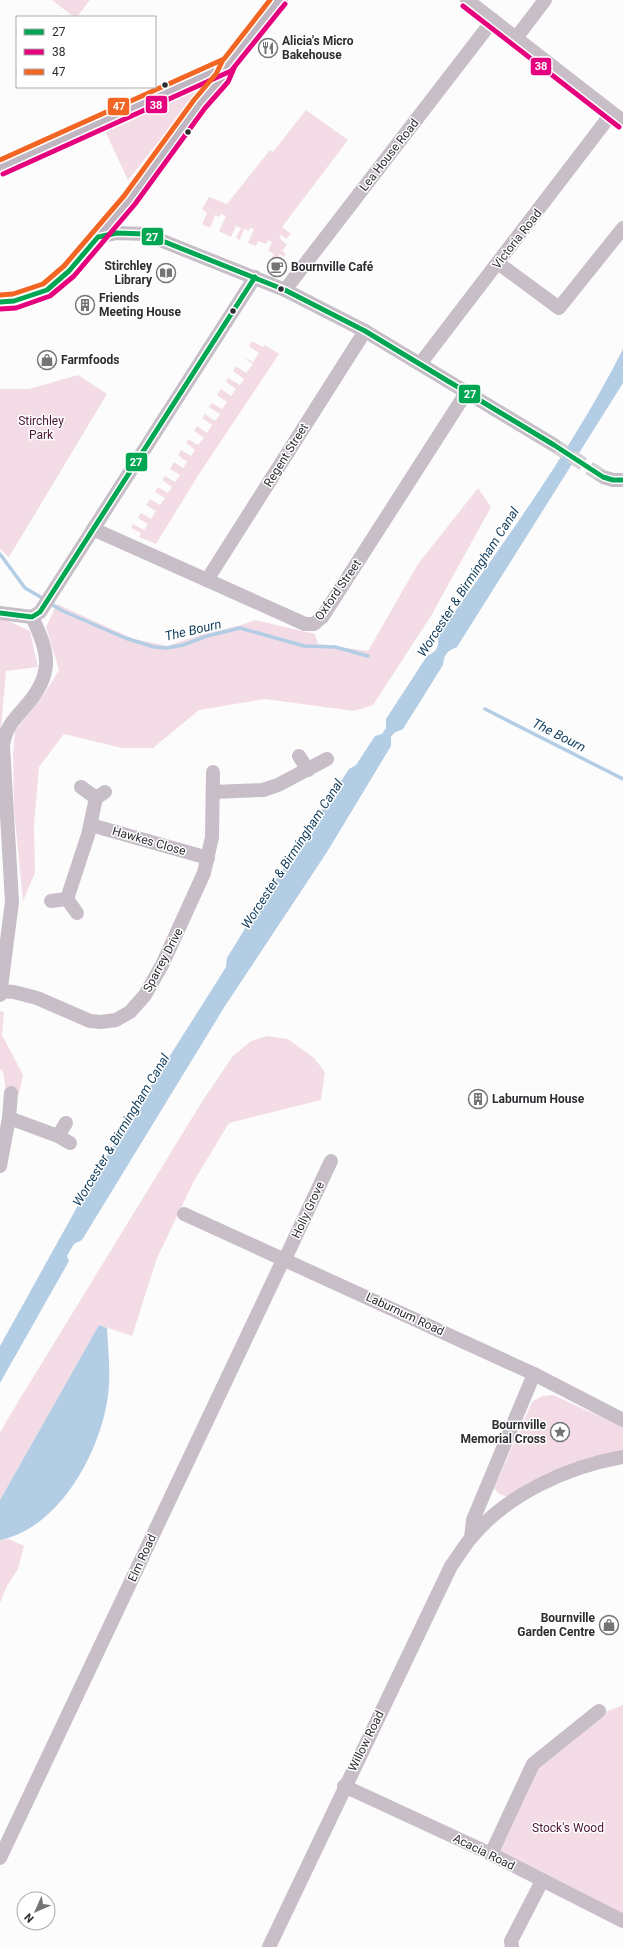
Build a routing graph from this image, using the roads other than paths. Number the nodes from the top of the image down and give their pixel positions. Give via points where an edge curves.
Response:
1 (279, 0) edge
2 (467, 0) edge
3 (545, 0) edge
4 (493, 20) junction
5 (516, 38) junction
6 (228, 65) junction
7 (187, 85) junction
8 (200, 104) junction
9 (618, 117) edge
10 (0, 168) edge
11 (119, 212) junction
12 (623, 228) edge
13 (145, 234) junction
14 (98, 237) junction
15 (498, 263) junction
16 (254, 277) junction
17 (285, 290) junction
18 (0, 302) edge
19 (365, 331) junction
20 (420, 364) junction
21 (466, 393) junction
22 (554, 445) tunnel mouth
23 (603, 477) tunnel mouth
24 (623, 480) edge
25 (93, 529) junction
26 (207, 580) junction
27 (0, 613) edge
28 (36, 614) junction
29 (299, 756) dead end
30 (327, 759) dead end
31 (308, 770) junction
32 (214, 772) dead end
33 (81, 787) dead end
34 (213, 792) junction
35 (91, 825) junction
36 (208, 858) junction
37 (67, 899) junction
38 (51, 902) dead end
39 (77, 913) dead end
40 (1, 993) edge
41 (11, 1093) dead end
42 (9, 1118) junction
43 (66, 1123) dead end
44 (331, 1161) dead end
45 (0, 1166) edge
46 (184, 1214) dead end
47 (284, 1259) junction
48 (534, 1374) junction
49 (623, 1420) edge
50 (623, 1457) edge
51 (471, 1538) junction
52 (599, 1711) dead end
53 (344, 1786) junction
54 (491, 1854) junction
55 (0, 1858) edge
56 (542, 1881) junction
57 (623, 1921) edge
58 (269, 1947) edge
59 (512, 1947) edge

1 - 6 main road
2 - 4 street
3 - 5 street
4 - 5 street
4 - 17 street, Lea House Road
5 - 9 street
6 - 7 main road via 213,70
6 - 8 main road via 222,78
7 - 8 main road via 196,84 201,90
7 - 10 main road
8 - 11 main road
9 - 15 street, Victoria Road
11 - 13 street via 123,221
11 - 14 main road
12 - 15 street via 559,308
13 - 14 street via 117,233
13 - 16 street
14 - 18 main road via 47,290 14,301
15 - 20 street, Victoria Road
16 - 17 street
16 - 25 street
17 - 19 street
19 - 20 street
19 - 26 street, Regent Street
20 - 21 street
21 - 22 street
21 - 26 street, Oxford Street via 323,616 314,624 305,624
23 - 24 street
25 - 26 street, Oxford Street
25 - 28 street
27 - 28 street
28 - 40 street, Sparrey Drive via 47,655 45,673 39,690 5,731 3,745 12,902
29 - 31 street
30 - 31 street
31 - 34 street via 263,790
32 - 34 street, Sparrey Drive
33 - 35 street via 100,795
34 - 36 street, Sparrey Drive via 212,837
35 - 36 street, Hawkes Close
35 - 37 street
36 - 40 street, Sparrey Drive via 204,873 162,965 145,995 130,1012 116,1020 90,1021 37,998 14,992
37 - 38 street
37 - 39 street
41 - 42 street
42 - 43 street via 64,1140
42 - 45 street
44 - 47 street, Holly Grove
46 - 47 street, Laburnum Road
47 - 48 street, Laburnum Road
47 - 55 street, Elm Road
48 - 49 street, Laburnum Road
48 - 51 street, Willow Road via 473,1520
50 - 51 street, Willow Road via 557,1476 511,1503
51 - 53 street, Willow Road via 451,1566
52 - 54 street via 533,1764
53 - 54 street, Acacia Road
53 - 58 street, Willow Road
54 - 56 street, Acacia Road
56 - 57 street, Acacia Road
56 - 59 street via 511,1941

